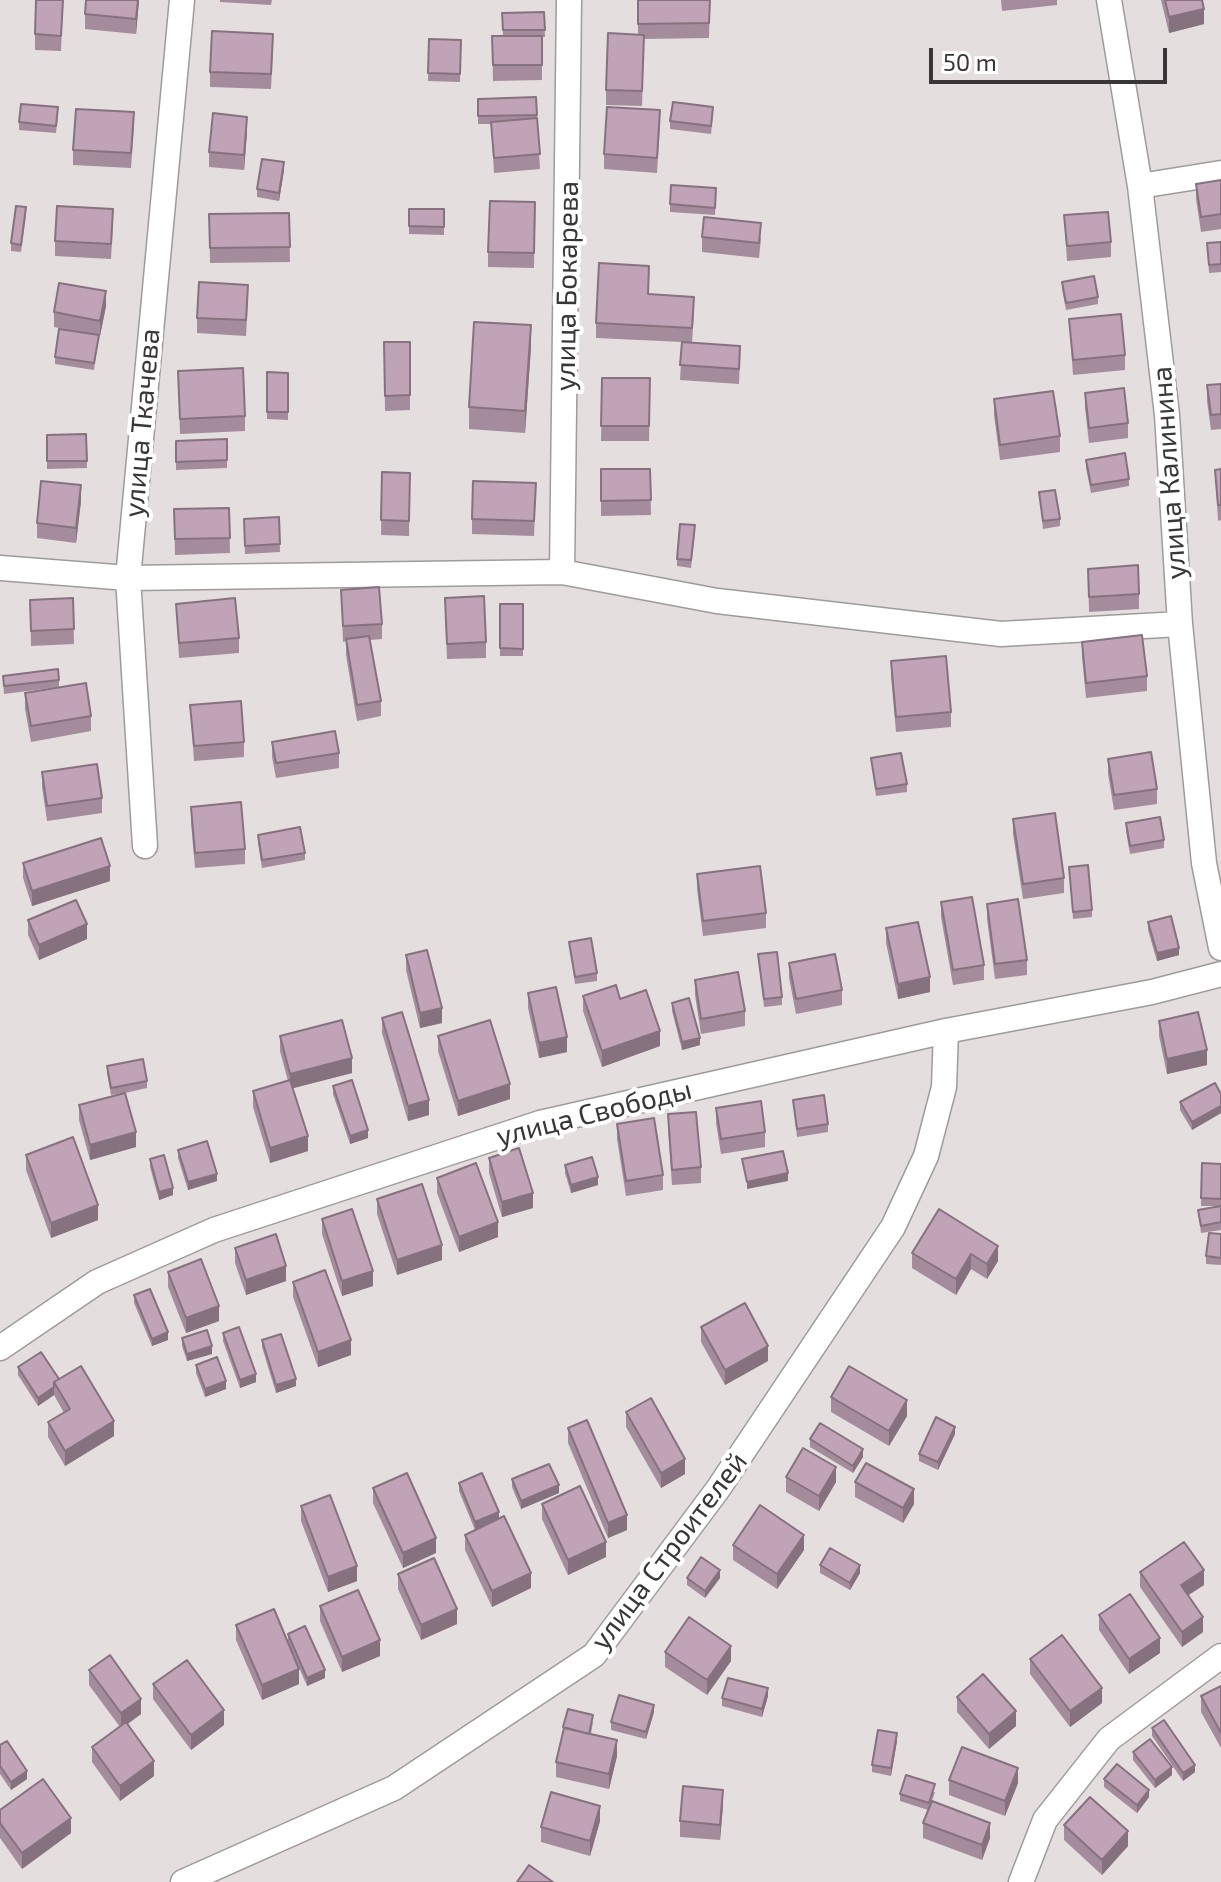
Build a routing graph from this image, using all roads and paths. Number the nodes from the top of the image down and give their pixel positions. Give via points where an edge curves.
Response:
1 (182, 0) edge
2 (569, 0) edge
3 (1109, 0) edge
4 (1221, 173) edge
5 (1140, 186) junction
6 (0, 568) edge
7 (562, 572) junction
8 (128, 578) junction
9 (1180, 624) junction
10 (145, 846) dead end
11 (1221, 948) edge
12 (1221, 974) edge
13 (946, 1031) junction
14 (0, 1348) edge
15 (1221, 1656) edge
16 (183, 1882) edge
17 (1021, 1882) edge

1 - 8 street, улица Ткачева
2 - 7 street, улица Бокарева
3 - 5 street, улица Калинина
4 - 5 street
5 - 9 street, улица Калинина via 1167,415
6 - 8 street
7 - 8 street
7 - 9 street via 717,601 1001,634
8 - 10 street, улица Ткачева
9 - 11 street, улица Калинина via 1204,863
12 - 13 street, улица Свободы
13 - 14 street, улица Свободы via 540,1123 229,1225 97,1282
13 - 16 street, улица Строителей via 944,1087 926,1156 893,1227 718,1489 594,1655 394,1788
15 - 17 street via 1109,1739 1045,1820

